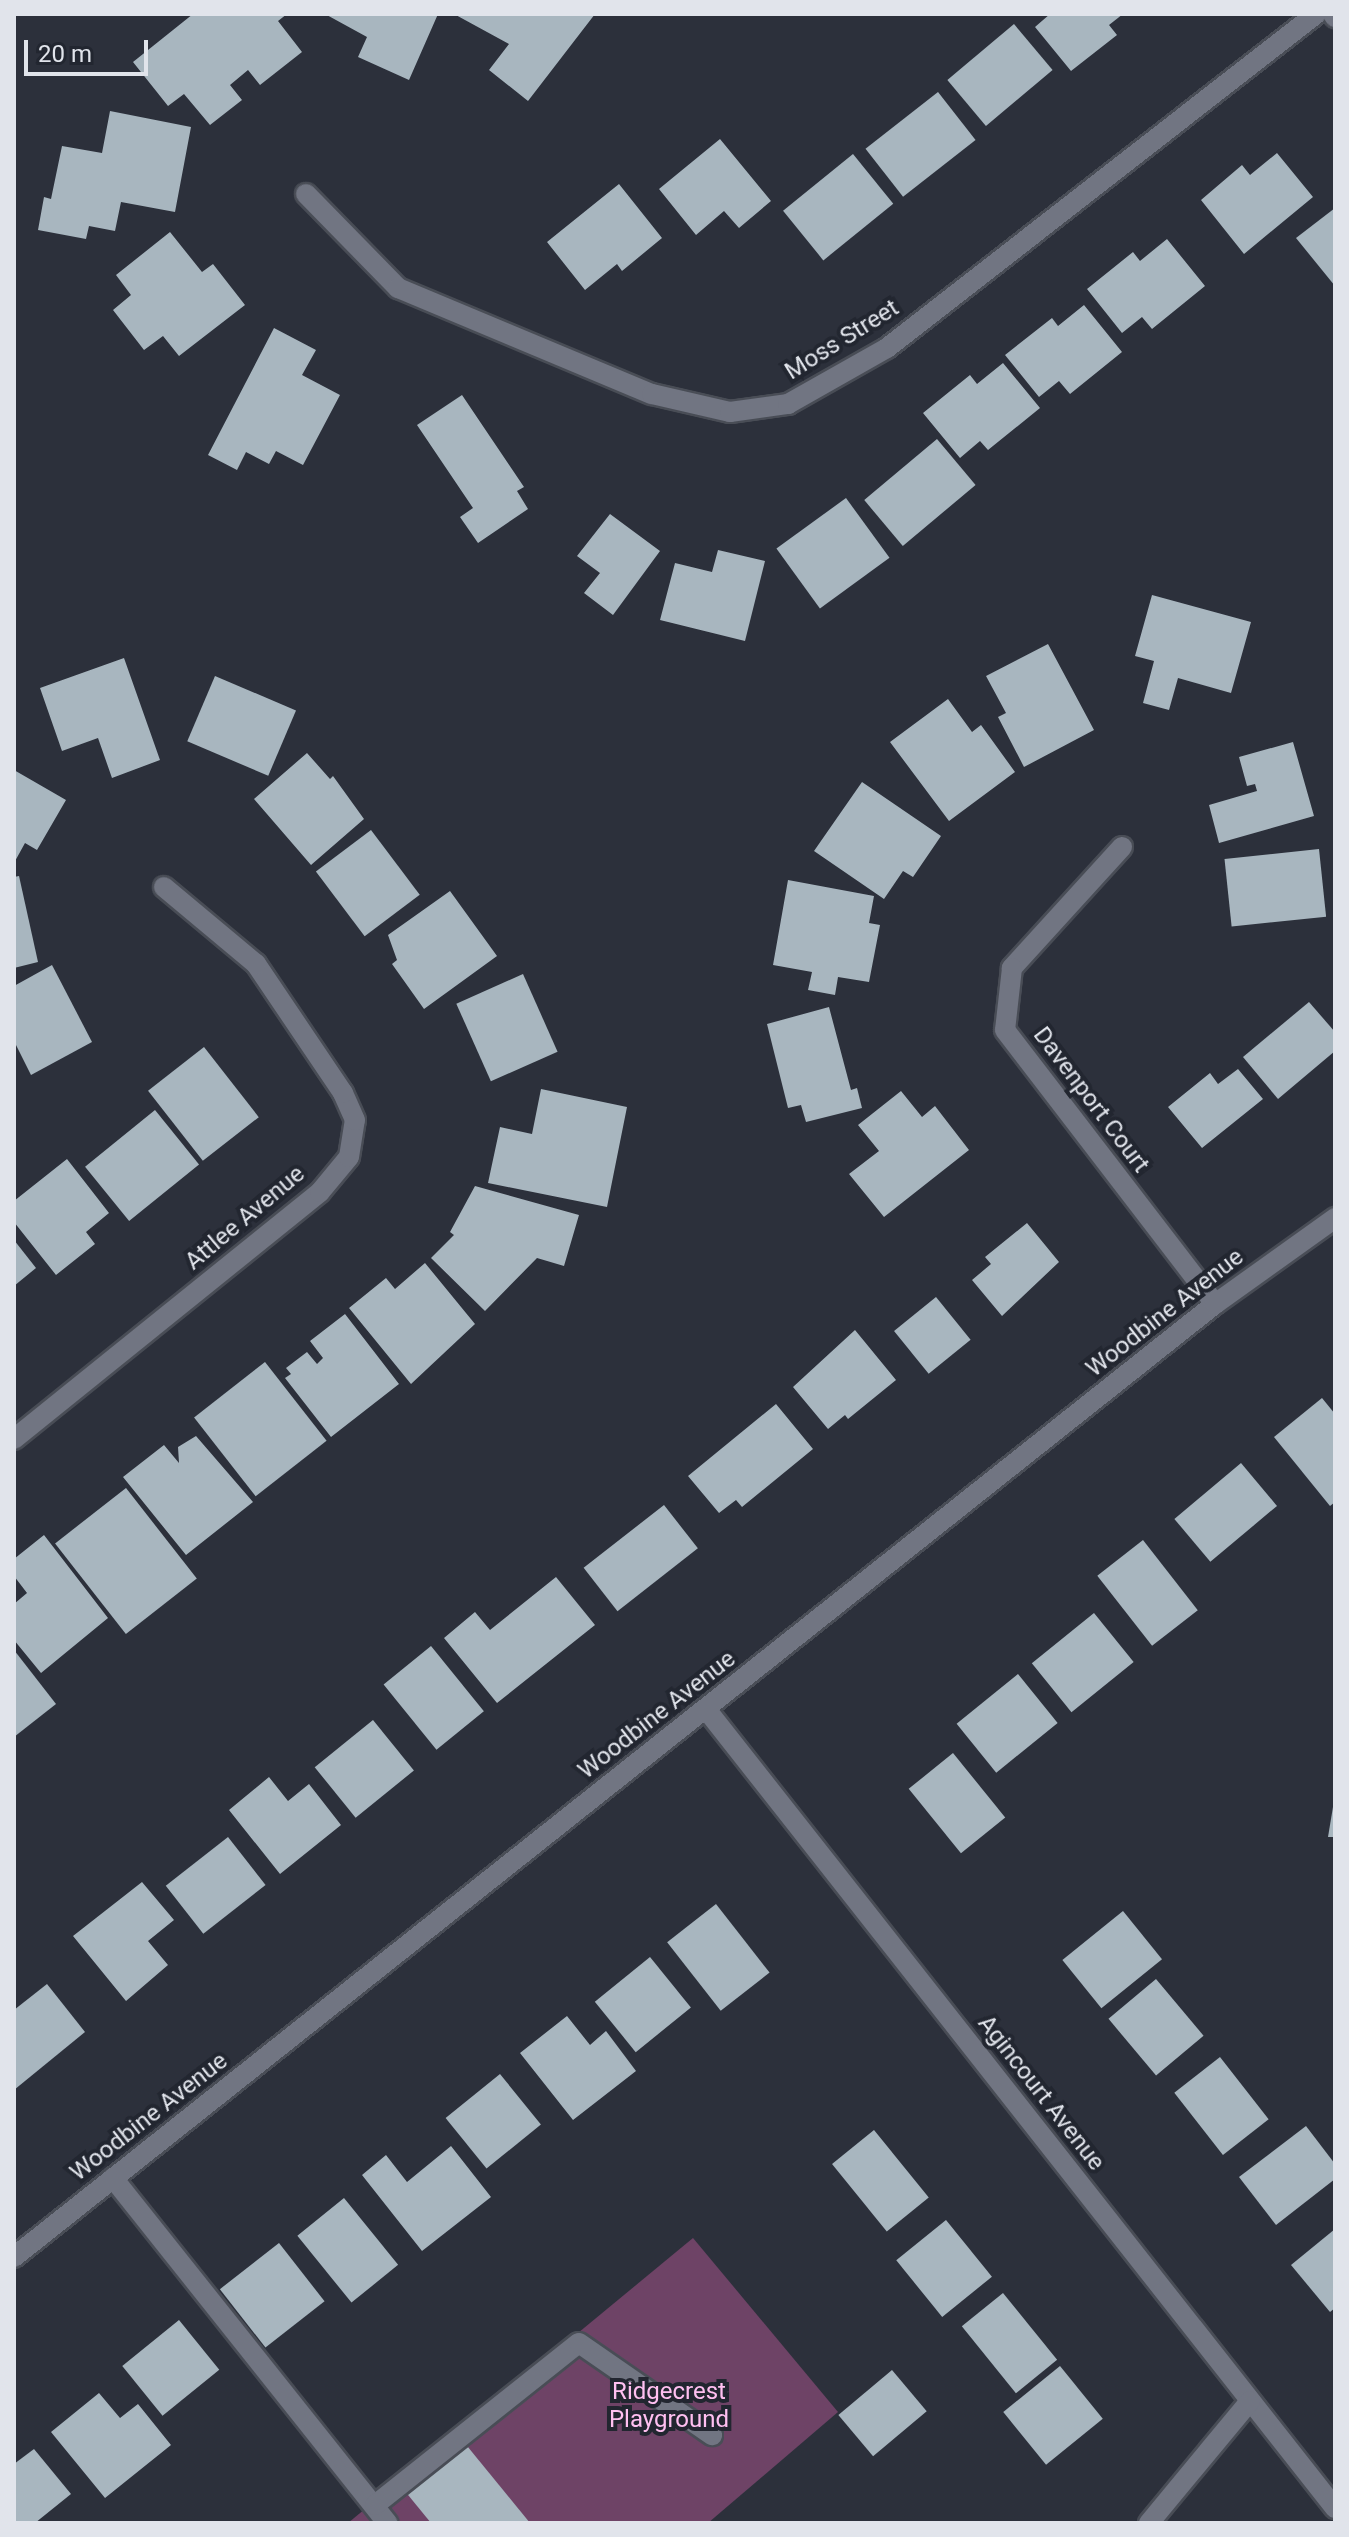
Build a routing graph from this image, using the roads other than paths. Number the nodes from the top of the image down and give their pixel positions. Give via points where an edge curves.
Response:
1 (1316, 14) edge
2 (306, 194) dead end
3 (1122, 847) dead end
4 (164, 887) dead end
5 (1335, 1218) edge
6 (1215, 1304) junction
7 (14, 1439) edge
8 (706, 1709) junction
9 (113, 2178) junction
10 (14, 2257) edge
11 (1250, 2401) junction
12 (712, 2435) dead end
13 (375, 2505) junction
14 (1335, 2508) edge
15 (387, 2523) edge
16 (1149, 2523) edge

1 - 2 street, Moss Street via 887,348 788,404 730,412 652,394 398,288
3 - 6 street, Davenport Court via 1012,968 1005,1030
4 - 7 street, Attlee Avenue via 256,964 343,1093 355,1120 349,1157 320,1192
5 - 6 street, Woodbine Avenue
6 - 8 street, Woodbine Avenue
8 - 9 street, Woodbine Avenue
8 - 11 street, Agincourt Avenue
9 - 10 street, Woodbine Avenue
9 - 13 street
11 - 14 street, Agincourt Avenue
11 - 16 street
12 - 13 street via 579,2343
13 - 15 street

